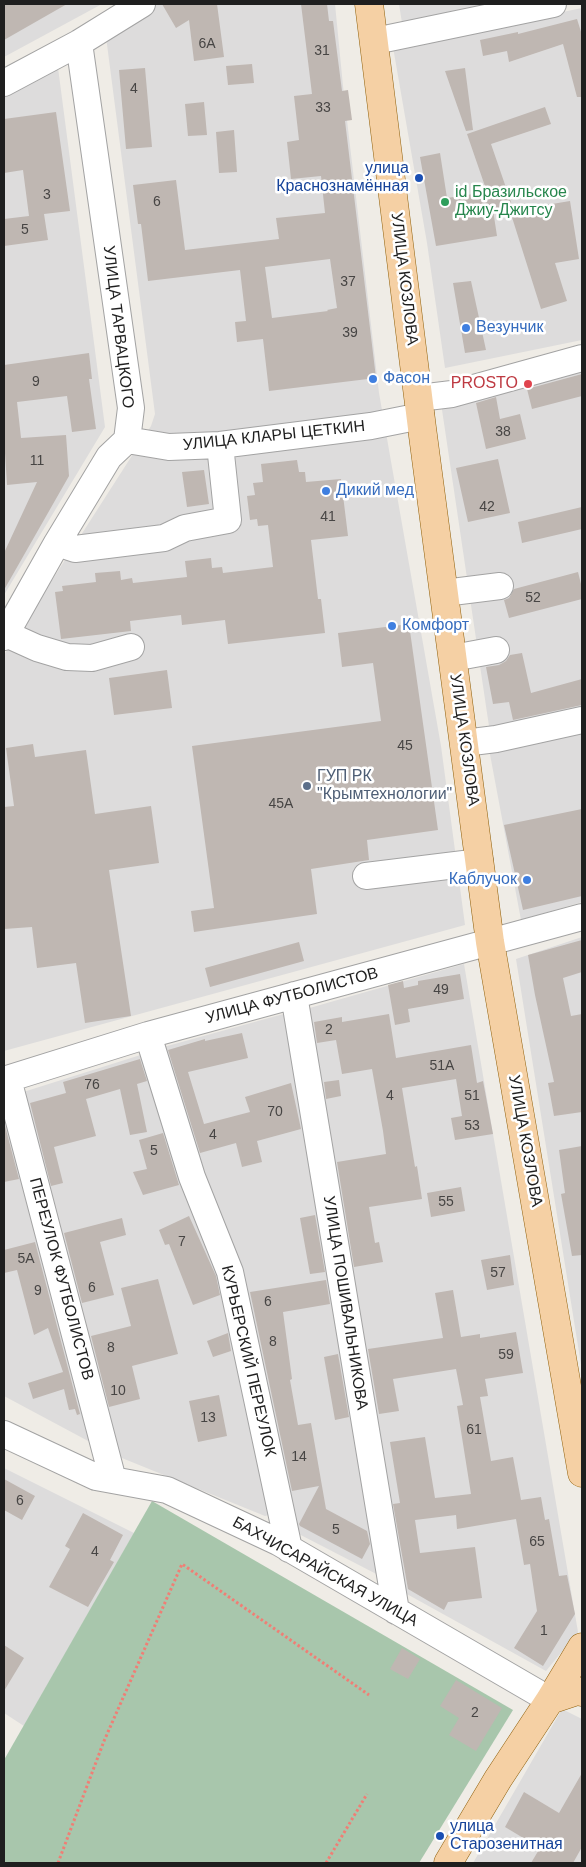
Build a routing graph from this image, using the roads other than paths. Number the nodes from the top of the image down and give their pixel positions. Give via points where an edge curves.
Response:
1 (142, 4) edge
2 (370, 4) edge
3 (553, 4) edge
4 (375, 41) junction
5 (79, 43) junction
6 (4, 83) edge
7 (582, 358) edge
8 (420, 407) junction
9 (127, 440) junction
10 (220, 445) junction
11 (57, 543) junction
12 (500, 586) dead end
13 (444, 593) junction
14 (5, 636) edge
15 (132, 647) dead end
16 (496, 650) dead end
17 (453, 658) junction
18 (582, 720) edge
19 (464, 743) junction
20 (480, 862) junction
21 (366, 876) dead end
22 (582, 917) edge
23 (490, 942) junction
24 (294, 995) junction
25 (148, 1035) junction
26 (6, 1079) edge
27 (4, 1434) edge
28 (582, 1473) edge
29 (113, 1480) junction
30 (290, 1549) junction
31 (396, 1611) junction
32 (582, 1647) edge
33 (582, 1692) edge
34 (550, 1700) junction
35 (448, 1863) edge

1 - 5 street
2 - 4 main road, УЛИЦА КОЗЛОВА
3 - 4 street
4 - 8 main road, УЛИЦА КОЗЛОВА
5 - 6 street
5 - 9 street, УЛИЦА ТАРВАЦКОГО via 131,408
7 - 8 street, УЛИЦА КЛАРЫ ЦЕТКИН via 452,394
8 - 10 street, УЛИЦА КЛАРЫ ЦЕТКИН via 370,426
8 - 13 main road, УЛИЦА КОЗЛОВА
9 - 10 street, УЛИЦА КЛАРЫ ЦЕТКИН via 169,447
9 - 11 street via 109,458
10 - 11 street via 228,520 185,528 164,538 75,550
11 - 14 street
12 - 13 street
13 - 17 main road, УЛИЦА КОЗЛОВА
14 - 15 street via 67,657 92,658
16 - 17 street
17 - 19 main road, УЛИЦА КОЗЛОВА
18 - 19 street
19 - 20 main road, УЛИЦА КОЗЛОВА
20 - 21 street
20 - 23 main road, УЛИЦА КОЗЛОВА
22 - 23 street, УЛИЦА ФУТБОЛИСТОВ
23 - 24 street, УЛИЦА ФУТБОЛИСТОВ
23 - 28 main road, УЛИЦА КОЗЛОВА
24 - 25 street, УЛИЦА ФУТБОЛИСТОВ
24 - 31 street, УЛИЦА ПОШИВАЛЬНИКОВА
25 - 26 street, УЛИЦА ФУТБОЛИСТОВ
25 - 30 street, КУРЬЕРСКИЙ ПЕРЕУЛОК via 192,1177 230,1272
26 - 29 street, ПЕРЕУЛОК ФУТБОЛИСТОВ
27 - 29 street, БАХЧИСАРАЙСКАЯ УЛИЦА via 96,1477
29 - 30 street, БАХЧИСАРАЙСКАЯ УЛИЦА via 167,1490
30 - 31 street, БАХЧИСАРАЙСКАЯ УЛИЦА
31 - 34 street, БАХЧИСАРАЙСКАЯ УЛИЦА
32 - 34 main road
33 - 34 main road
34 - 35 main road

